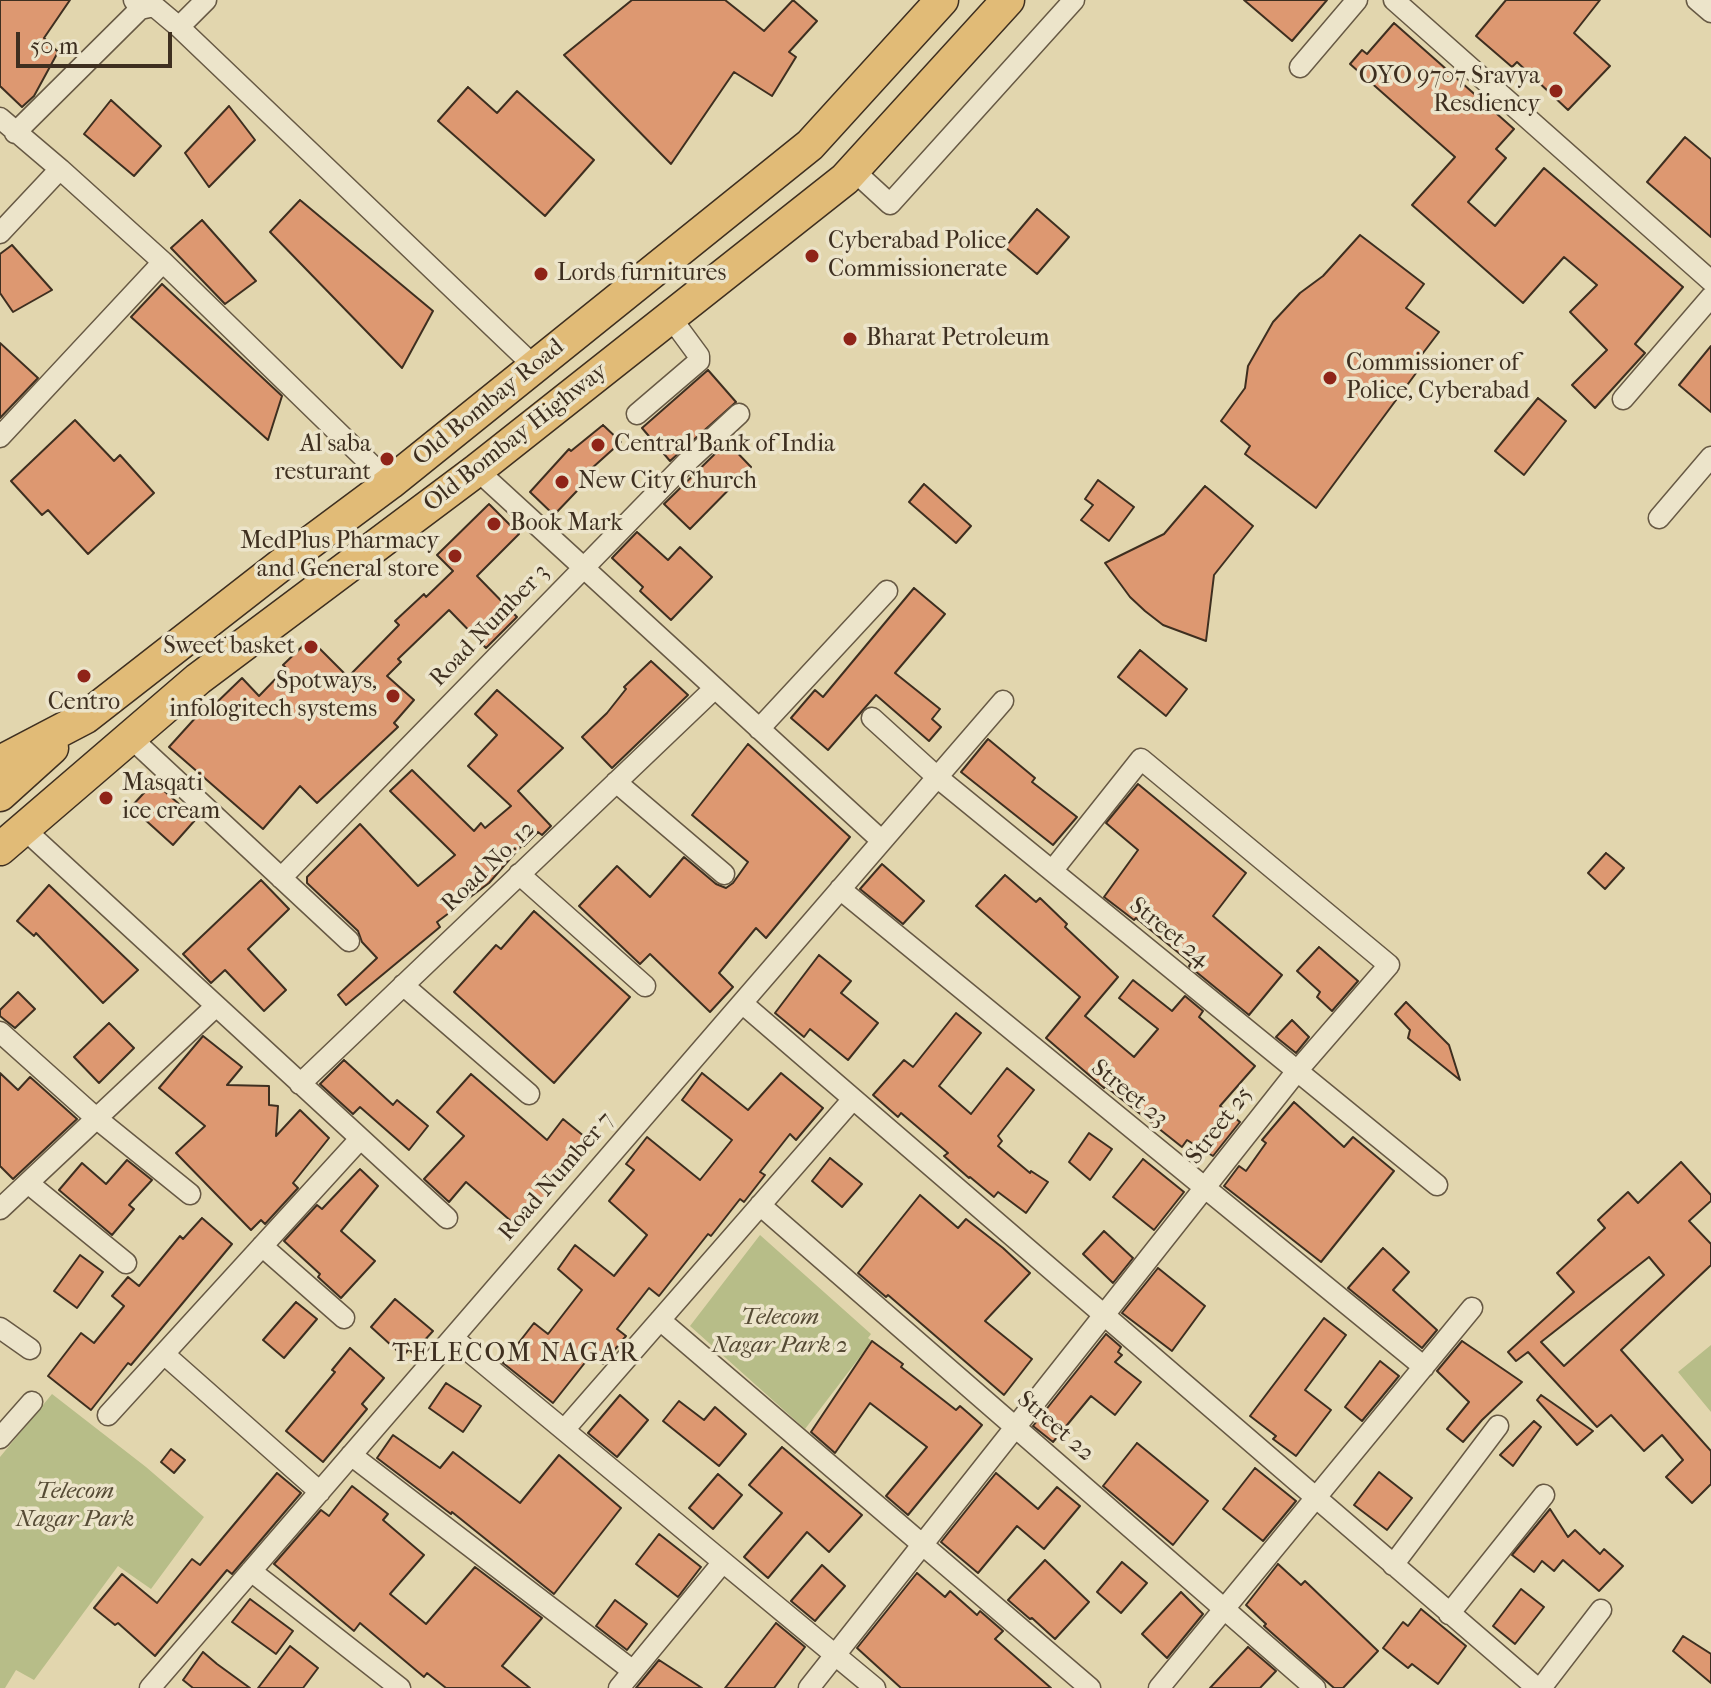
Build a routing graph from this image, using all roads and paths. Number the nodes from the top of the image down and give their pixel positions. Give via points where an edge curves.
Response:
1 (206, 0) edge
2 (942, 0) edge
3 (1008, 0) edge
4 (1074, 0) edge
5 (1357, 0) edge
6 (1394, 0) edge
7 (1697, 0) edge
8 (137, 4) edge
9 (1711, 12) edge
10 (179, 27) junction
11 (1300, 67) dead end
12 (0, 118) edge
13 (15, 133) junction
14 (60, 169) junction
15 (853, 170) junction
16 (0, 233) edge
17 (163, 262) junction
18 (1711, 281) edge
19 (1711, 297) edge
20 (671, 318) junction
21 (534, 366) junction
22 (1623, 399) dead end
23 (637, 414) dead end
24 (739, 414) dead end
25 (0, 437) edge
26 (1711, 457) edge
27 (477, 470) junction
28 (390, 483) junction
29 (1659, 518) dead end
30 (584, 568) junction
31 (887, 591) dead end
32 (715, 688) junction
33 (1003, 701) dead end
34 (86, 717) junction
35 (872, 718) dead end
36 (759, 729) junction
37 (131, 738) junction
38 (0, 762) edge
39 (937, 777) junction
40 (616, 782) junction
41 (0, 795) edge
42 (8, 841) edge
43 (882, 841) junction
44 (1052, 871) junction
45 (519, 874) junction
46 (724, 874) dead end
47 (281, 878) junction
48 (840, 889) junction
49 (349, 941) dead end
50 (403, 985) junction
51 (645, 986) dead end
52 (742, 1003) junction
53 (215, 1007) junction
54 (0, 1032) edge
55 (1297, 1071) junction
56 (300, 1084) junction
57 (529, 1094) dead end
58 (853, 1099) junction
59 (96, 1118) junction
60 (360, 1139) junction
61 (28, 1183) junction
62 (1437, 1185) dead end
63 (1204, 1189) junction
64 (190, 1194) dead end
65 (760, 1205) junction
66 (0, 1209) edge
67 (447, 1218) dead end
68 (262, 1246) junction
69 (126, 1263) dead end
70 (1472, 1308) dead end
71 (1103, 1316) junction
72 (344, 1318) dead end
73 (660, 1320) junction
74 (0, 1328) edge
75 (453, 1338) junction
76 (30, 1349) dead end
77 (164, 1354) junction
78 (1424, 1367) junction
79 (32, 1402) dead end
80 (108, 1415) dead end
81 (1498, 1426) dead end
82 (1015, 1427) junction
83 (564, 1430) junction
84 (0, 1438) edge
85 (351, 1455) junction
86 (320, 1492) junction
87 (1544, 1495) dead end
88 (1315, 1499) junction
89 (923, 1544) junction
90 (723, 1562) junction
91 (1393, 1565) junction
92 (251, 1571) junction
93 (1224, 1609) junction
94 (1601, 1610) dead end
95 (1449, 1614) junction
96 (835, 1655) junction
97 (633, 1671) junction
98 (158, 1685) edge
99 (400, 1688) edge
100 (619, 1688) edge
101 (809, 1688) edge
102 (875, 1688) edge
103 (1090, 1688) edge
104 (1159, 1688) edge
105 (1315, 1688) edge
106 (1539, 1688) edge

1 - 10 street
2 - 21 main road, Old Bombay Road via 810,145
3 - 15 main road, Old Bombay Highway
4 - 15 street via 890,204
5 - 11 street
6 - 18 street
7 - 9 street
8 - 10 street via 154,6
8 - 13 street
10 - 21 street
12 - 13 street
13 - 14 street
14 - 16 street
14 - 17 street
15 - 20 main road, Old Bombay Highway
17 - 25 street
17 - 28 street
19 - 22 street
20 - 23 street via 699,361
20 - 27 main road, Old Bombay Highway
21 - 28 main road, Old Bombay Road
24 - 30 street, Road Number 3
26 - 29 street
27 - 30 street
27 - 37 main road, Old Bombay Highway via 198,679
28 - 34 main road, Old Bombay Road
30 - 32 street
30 - 47 street, Road Number 3
31 - 36 street
32 - 36 street
32 - 40 street, Road No. 12
33 - 39 street, Road Number 7
34 - 38 main road, Old Bombay Road
34 - 41 main road
35 - 39 street, Street 24
36 - 43 street
37 - 42 main road, Old Bombay Highway
37 - 47 street
39 - 43 street, Road Number 7
39 - 44 street, Street 24
40 - 45 street, Road No. 12
40 - 46 street
42 - 53 street
43 - 48 street, Road Number 7
44 - 55 street, Street 24
44 - 55 street, Street 25 via 1141,759 1201,807 1389,965
45 - 50 street, Road No. 12
45 - 51 street
47 - 49 street
48 - 52 street, Road Number 7
48 - 63 street, Street 23
50 - 56 street, Road No. 12
50 - 57 street
52 - 58 street
52 - 75 street, Road Number 7
53 - 56 street
53 - 59 street
54 - 59 street
55 - 62 street, Street 24
55 - 63 street, Street 25
56 - 60 street
58 - 65 street
58 - 71 street
59 - 61 street
59 - 64 street
60 - 67 street
60 - 68 street
61 - 66 street
61 - 69 street
63 - 71 street, Street 25
63 - 78 street, Street 23
65 - 73 street
65 - 82 street, Street 22
68 - 72 street
68 - 77 street
70 - 78 street
71 - 82 street, Street 25
71 - 88 street
73 - 83 street
73 - 89 street
74 - 76 street
75 - 83 street
75 - 85 street, Road Number 7
77 - 80 street
77 - 86 street
78 - 88 street
79 - 84 street
81 - 91 street
82 - 89 street, Street 25
82 - 93 street, Street 22
83 - 90 street
85 - 86 street, Road Number 7
85 - 97 street
86 - 92 street, Road Number 7
87 - 95 street
88 - 91 street
88 - 93 street
89 - 96 street, Street 25
89 - 103 street
90 - 96 street
90 - 97 street
91 - 95 street
92 - 98 street, Road Number 7
92 - 99 street
93 - 104 street
93 - 105 street, Street 22
94 - 106 street
95 - 106 street
96 - 101 street, Street 25
96 - 102 street
97 - 100 street

